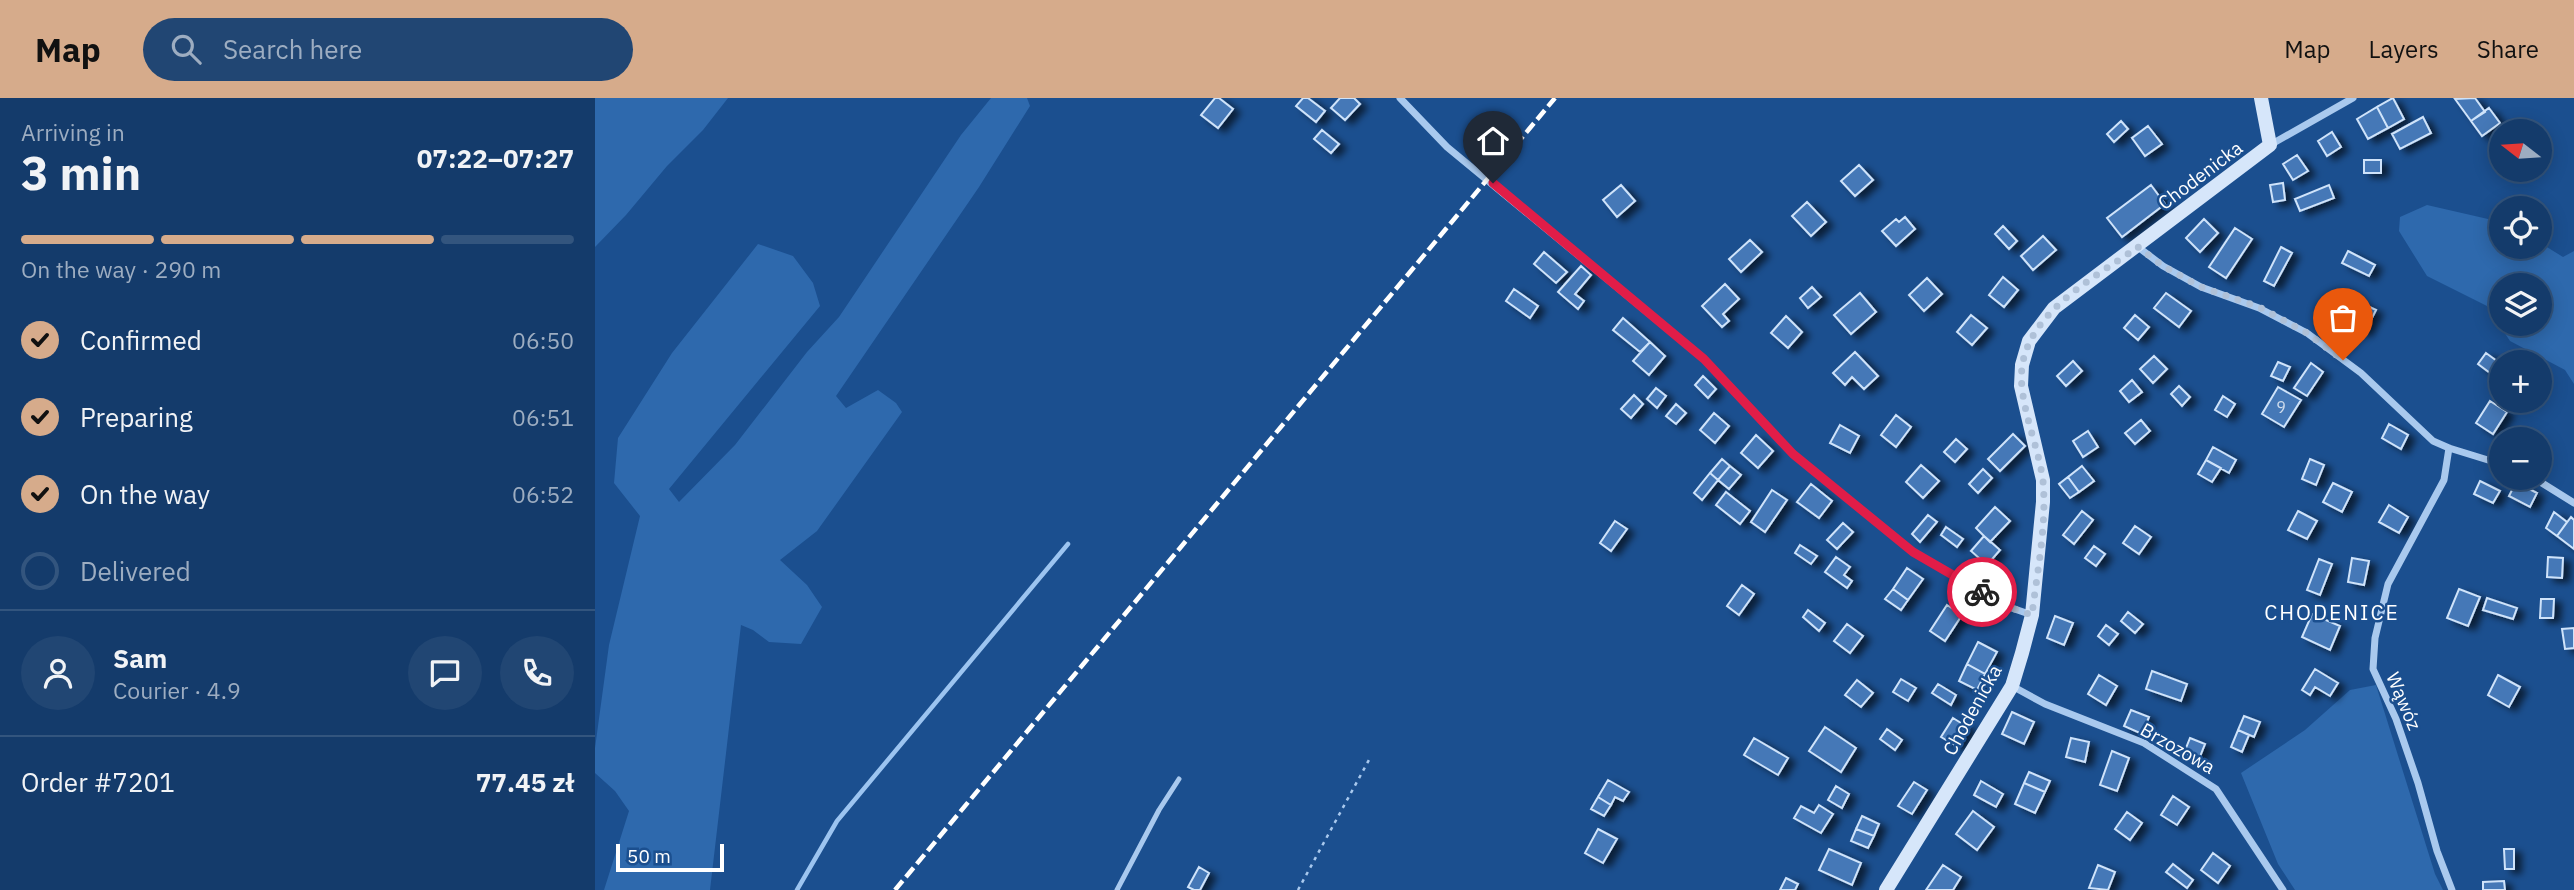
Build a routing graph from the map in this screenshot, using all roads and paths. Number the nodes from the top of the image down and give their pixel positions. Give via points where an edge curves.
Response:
1 (1400, 98) edge
2 (2262, 98) edge
3 (2353, 98) edge
4 (2270, 145) junction
5 (2138, 247) junction
6 (2449, 449) junction
7 (2489, 461) edge
8 (2552, 489) edge
9 (2574, 503) edge
10 (2032, 615) junction
11 (2012, 686) junction
12 (1370, 758) dead end
13 (1179, 779) dead end
14 (1117, 890) edge
15 (1298, 890) edge
16 (1886, 890) edge
17 (2283, 890) edge
18 (2452, 890) edge

1 - 10 street via 1447,147 1704,359 1793,454 1913,552 2006,606
2 - 4 street
3 - 4 street
4 - 5 street, Chodenicka
5 - 6 street via 2201,287 2259,307 2307,333 2361,373 2433,441
5 - 10 street, Chodenicka via 2054,308 2029,341 2022,365 2021,386 2043,480
6 - 7 street
6 - 18 street, Wąwóz via 2444,480 2388,584 2373,669 2419,783
8 - 9 street
10 - 11 street, Chodenicka
11 - 16 street, Chodenicka
11 - 17 street, Brzozowa via 2144,743 2216,789
12 - 15 path
13 - 14 lane

